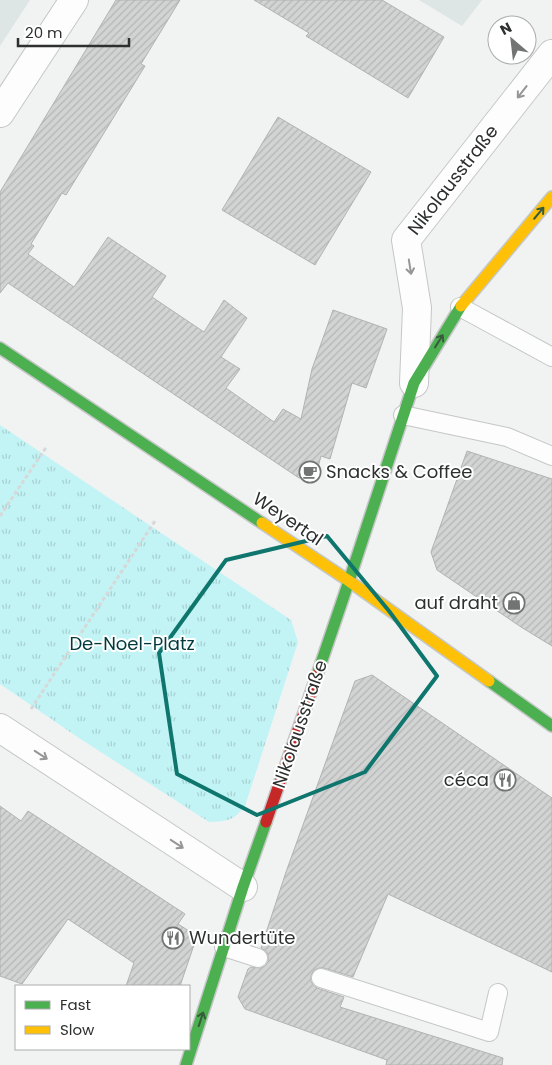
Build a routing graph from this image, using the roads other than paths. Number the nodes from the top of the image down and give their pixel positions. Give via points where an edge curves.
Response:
1 (74, 0) edge
2 (552, 54) edge
3 (0, 113) edge
4 (552, 197) edge
5 (460, 307) junction
6 (0, 348) edge
7 (552, 357) edge
8 (414, 383) junction
9 (403, 415) junction
10 (552, 456) edge
11 (349, 581) junction
12 (552, 726) edge
13 (6, 732) edge
14 (243, 888) junction
15 (224, 947) junction
16 (258, 958) dead end
17 (322, 978) dead end
18 (498, 993) dead end
19 (186, 1065) edge

1 - 3 street
2 -> 8 street, Nikolausstraße via 406,240 417,308
5 -> 4 street, Nikolausstraße
5 - 7 lane
8 -> 5 street, Nikolausstraße
6 - 11 street, Weyertal
8 - 9 street, Nikolausstraße
9 - 10 lane via 507,438
9 - 11 street, Nikolausstraße
11 - 12 street, Weyertal
11 - 14 street, Nikolausstraße
13 -> 14 street
14 - 15 street, Nikolausstraße
15 - 16 lane
19 -> 15 street, Nikolausstraße
17 - 18 lane via 489,1032

